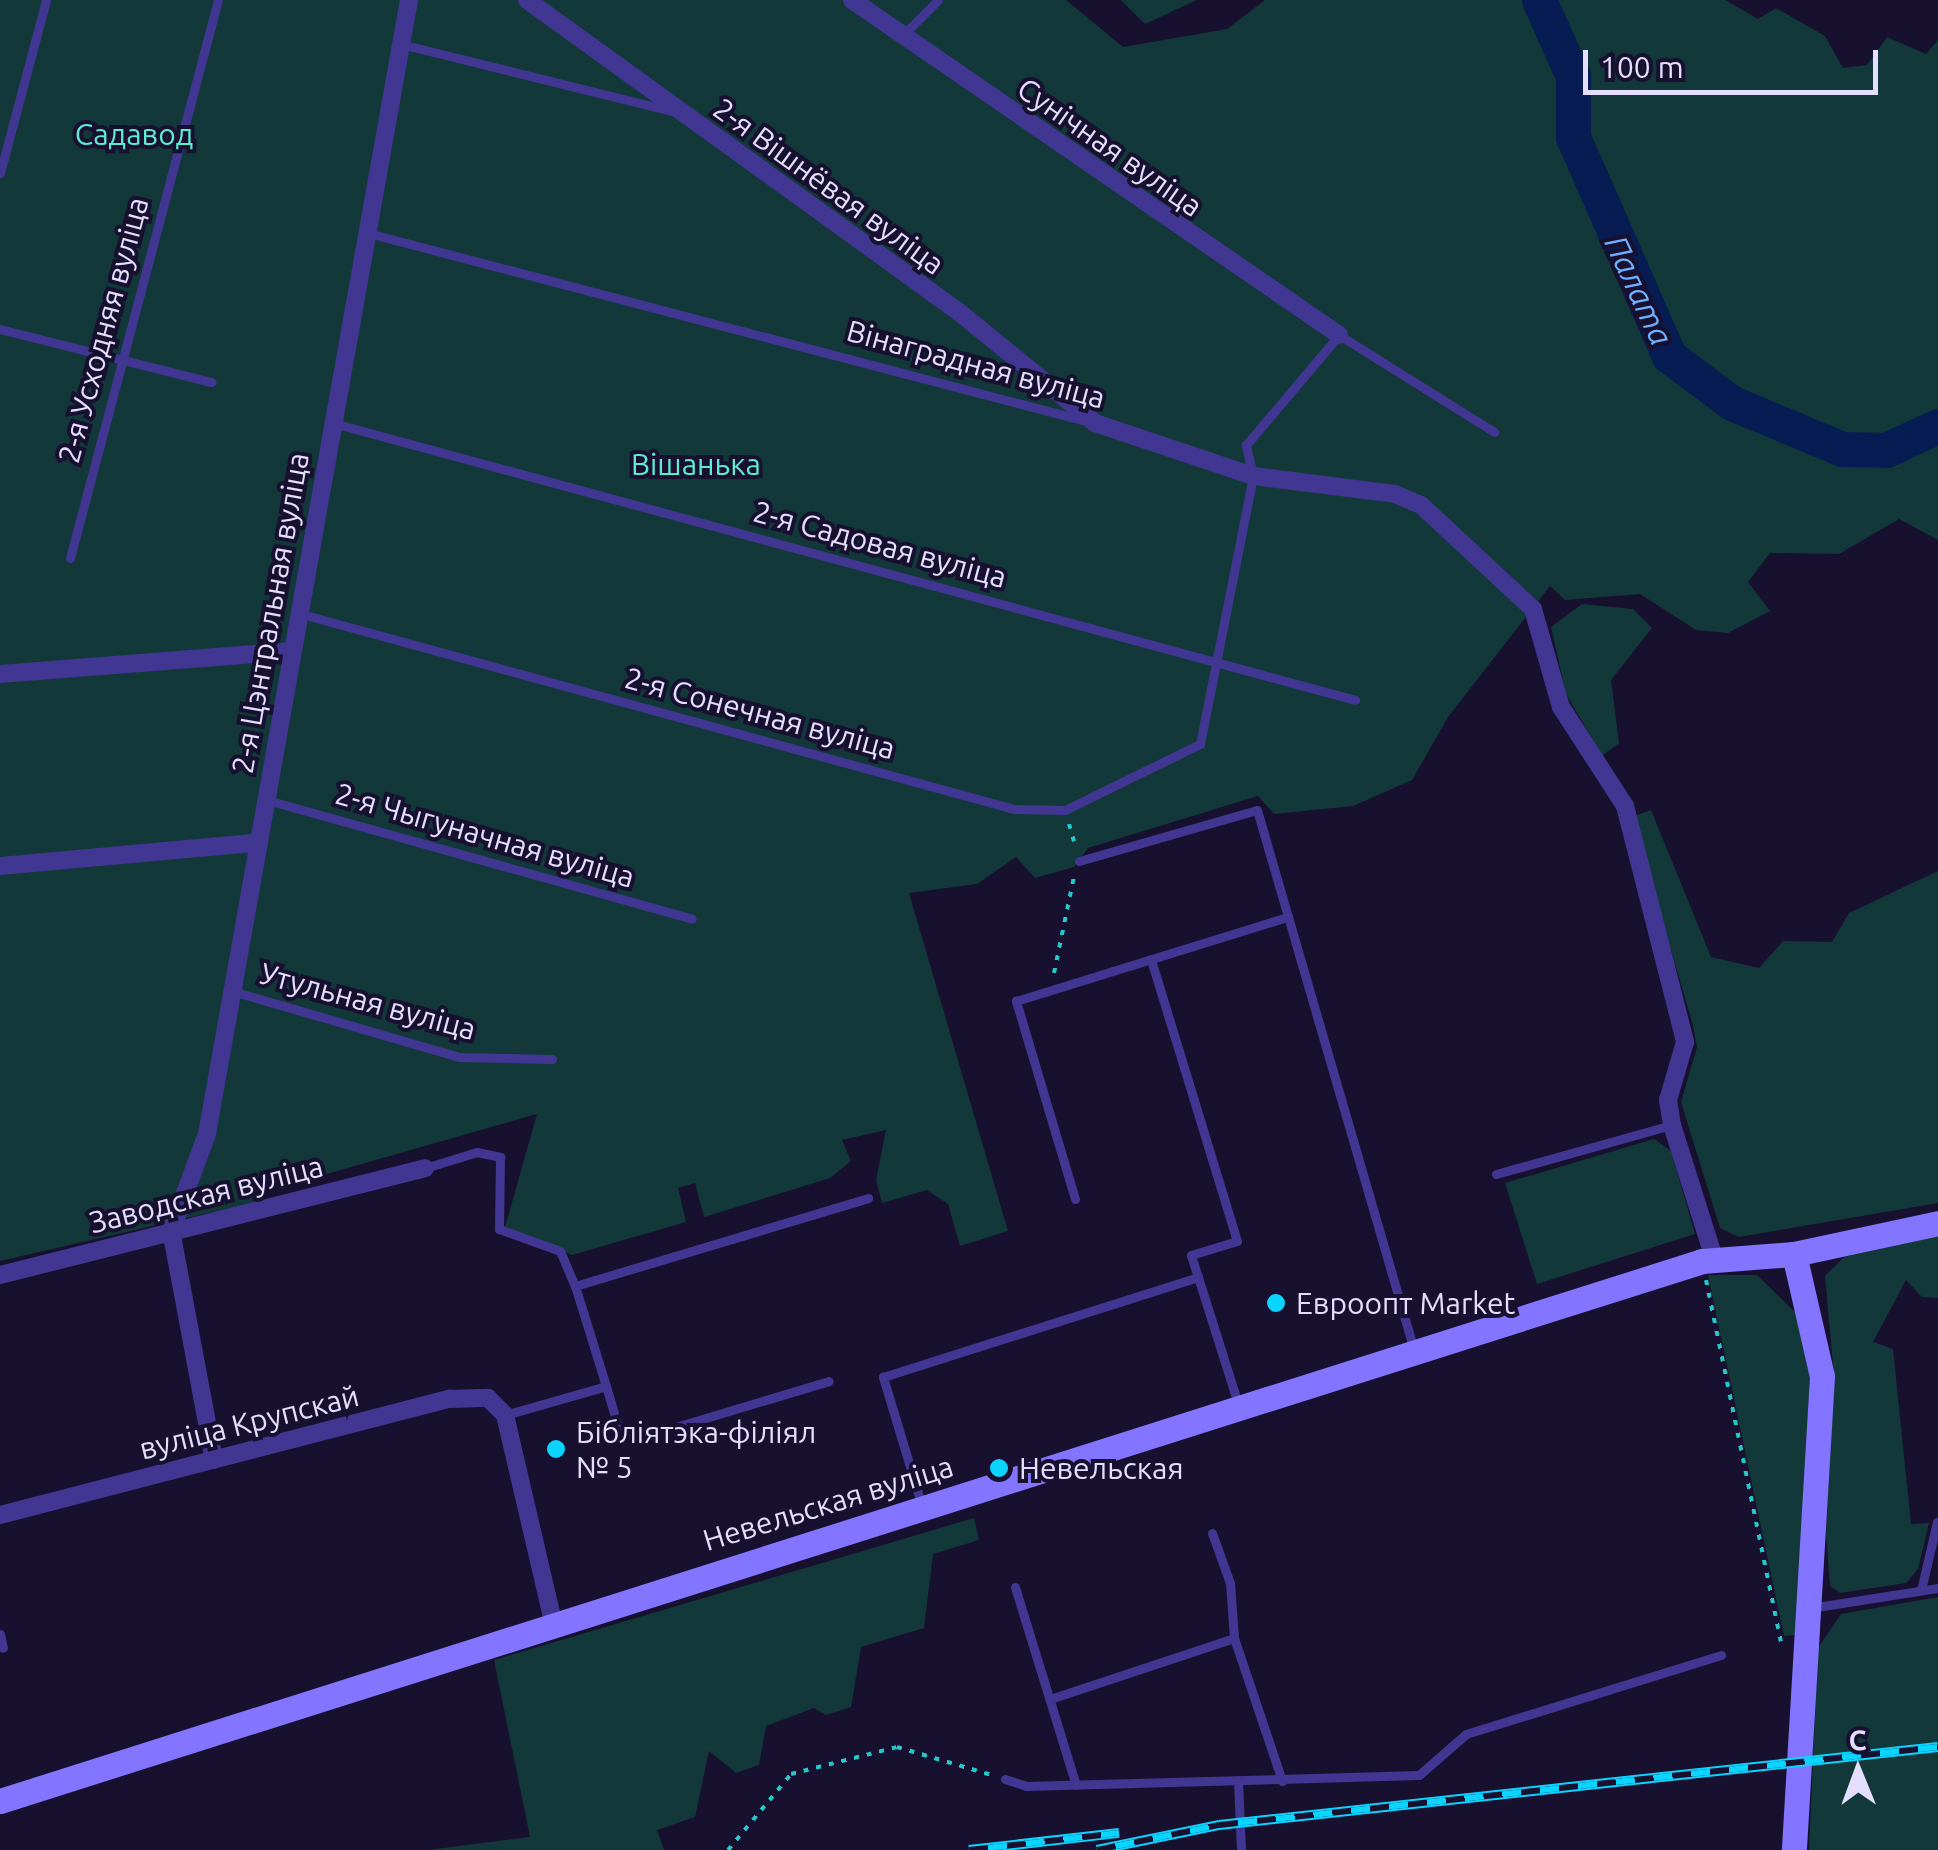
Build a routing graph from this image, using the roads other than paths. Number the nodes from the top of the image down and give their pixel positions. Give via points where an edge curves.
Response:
1 (46, 0) edge
2 (218, 0) edge
3 (409, 0) edge
4 (527, 0) edge
5 (852, 0) edge
6 (938, 0) edge
7 (902, 36) junction
8 (401, 44) junction
9 (682, 114) junction
10 (0, 173) edge
11 (368, 233) junction
12 (0, 329) edge
13 (1340, 335) junction
14 (119, 362) junction
15 (211, 382) dead end
16 (333, 423) junction
17 (1094, 423) junction
18 (1494, 432) dead end
19 (1253, 476) junction
20 (70, 558) dead end
21 (298, 613) junction
22 (291, 652) junction
23 (1221, 661) junction
24 (0, 674) edge
25 (1355, 700) dead end
26 (265, 799) junction
27 (253, 843) junction
28 (1080, 861) road end
29 (0, 866) edge
30 (1288, 917) junction
31 (692, 919) dead end
32 (1151, 959) junction
33 (232, 991) junction
34 (552, 1059) dead end
35 (1672, 1125) junction
36 (425, 1168) joint
37 (1496, 1174) dead end
38 (868, 1198) dead end
39 (1075, 1199) dead end
40 (1938, 1224) edge
41 (171, 1231) junction
42 (1794, 1254) junction
43 (1708, 1260) junction
44 (0, 1274) edge
45 (1198, 1277) junction
46 (576, 1286) junction
47 (1414, 1353) junction
48 (829, 1381) dead end
49 (606, 1386) junction
50 (1240, 1410) junction
51 (505, 1415) junction
52 (214, 1460) junction
53 (923, 1508) junction
54 (0, 1515) edge
55 (1937, 1522) edge
56 (1212, 1533) dead end
57 (1015, 1588) dead end
58 (1938, 1588) edge
59 (1921, 1590) junction
60 (1807, 1608) junction
61 (553, 1621) junction
62 (0, 1634) edge
63 (1234, 1638) junction
64 (4, 1648) dead end
65 (1721, 1656) dead end
66 (1050, 1699) junction
67 (1005, 1780) road end
68 (1238, 1780) junction
69 (1282, 1781) junction
70 (1076, 1785) junction
71 (0, 1801) edge
72 (1241, 1850) edge
73 (1794, 1850) edge

1 - 10 lane
2 - 14 lane, 2-я Усходняя вуліца
3 - 8 street, 2-я Цэнтральная вуліца
4 - 9 street, 2-я Вішнёвая вуліца
5 - 7 street, Сунічная вуліца
6 - 7 lane
7 - 13 street, Сунічная вуліца
8 - 9 lane
8 - 11 street, 2-я Цэнтральная вуліца
9 - 17 street, 2-я Вішнёвая вуліца via 959,312
11 - 16 street, 2-я Цэнтральная вуліца
11 - 17 lane, Вінаградная вуліца
12 - 14 lane
13 - 18 lane
13 - 19 lane via 1256,428 1246,445
14 - 15 lane
14 - 20 lane, 2-я Усходняя вуліца
16 - 21 street, 2-я Цэнтральная вуліца
16 - 23 lane, 2-я Садовая вуліца
17 - 19 street, Вінаградная вуліца
19 - 23 lane
19 - 35 street, Вінаградная вуліца via 1361,487 1421,505 1533,609 1561,707 1624,806 1673,982 1685,1042 1668,1100
21 - 22 street, 2-я Цэнтральная вуліца
21 - 23 lane, 2-я Сонечная вуліца via 1014,809 1065,810 1200,744
22 - 24 street
22 - 26 street, 2-я Цэнтральная вуліца
23 - 25 lane, 2-я Садовая вуліца
26 - 27 street, 2-я Цэнтральная вуліца
26 - 31 lane, 2-я Чыгуначная вуліца
27 - 29 street
27 - 33 street, 2-я Цэнтральная вуліца
28 - 30 lane via 1257,810
30 - 32 lane
30 - 47 lane
32 - 39 lane via 1016,1001
32 - 45 lane via 1236,1242 1191,1256
33 - 34 lane, Утульная вуліца via 459,1057
33 - 41 street, 2-я Цэнтральная вуліца via 207,1134
35 - 37 lane
35 - 43 street
36 - 41 street, Заводская вуліца
36 - 46 lane via 477,1152 500,1157 499,1229 560,1251
38 - 46 lane
40 - 42 street, Невельская вуліца
41 - 44 street, Заводская вуліца
41 - 52 street
42 - 43 street, Невельская вуліца
42 - 60 street via 1822,1376
43 - 47 street, Невельская вуліца
45 - 50 lane
45 - 53 lane via 883,1377
46 - 49 lane
47 - 50 street, Невельская вуліца
48 - 49 lane via 639,1438 618,1426
49 - 51 lane
50 - 53 street, Невельская вуліца
51 - 52 street, вуліца Крупскай via 488,1398 450,1399
51 - 61 street
52 - 54 street, вуліца Крупскай
53 - 61 street, Невельская вуліца
55 - 59 lane
56 - 63 lane via 1230,1583
57 - 66 lane
58 - 59 lane
59 - 60 lane
60 - 73 street
61 - 71 street, Невельская вуліца
62 - 64 lane
63 - 66 lane
63 - 69 lane
65 - 69 lane via 1466,1734 1418,1775
66 - 70 lane
67 - 70 lane
68 - 69 lane
68 - 70 lane
68 - 72 lane

